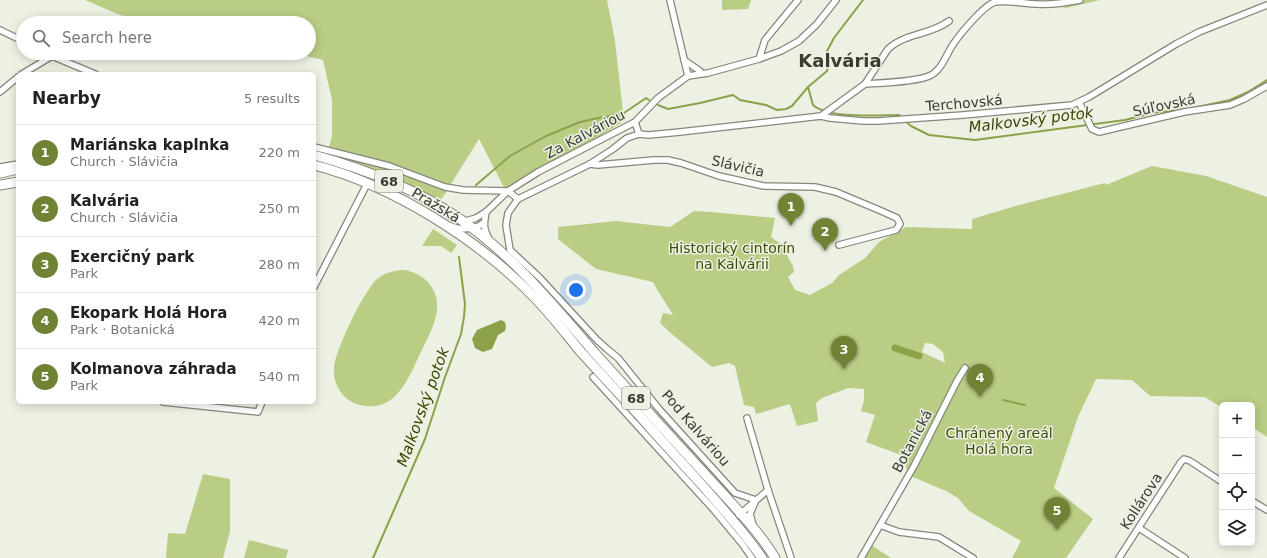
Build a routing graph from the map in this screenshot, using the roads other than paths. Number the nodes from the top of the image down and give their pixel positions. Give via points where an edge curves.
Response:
1 (670, 0) edge
2 (798, 0) edge
3 (836, 0) edge
4 (1080, 0) edge
5 (1029, 2) edge
6 (1039, 2) edge
7 (1267, 5) edge
8 (949, 21) dead end
9 (0, 30) edge
10 (16, 38) edge
11 (759, 59) junction
12 (43, 60) edge
13 (62, 60) edge
14 (684, 60) junction
15 (700, 71) dead end
16 (25, 72) edge
17 (90, 72) edge
18 (688, 76) junction
19 (16, 79) edge
20 (865, 84) junction
21 (1267, 86) edge
22 (0, 92) edge
23 (1079, 102) junction
24 (826, 112) junction
25 (635, 122) junction
26 (639, 134) junction
27 (316, 148) edge
28 (316, 156) edge
29 (16, 164) edge
30 (590, 164) junction
31 (316, 166) edge
32 (0, 167) edge
33 (16, 169) edge
34 (0, 173) edge
35 (16, 182) edge
36 (367, 184) junction
37 (0, 185) edge
38 (490, 191) junction
39 (508, 191) junction
40 (518, 199) junction
41 (491, 207) junction
42 (486, 212) junction
43 (476, 218) junction
44 (459, 219) junction
45 (441, 222) junction
46 (483, 223) junction
47 (472, 228) junction
48 (491, 243) junction
49 (839, 245) dead end
50 (475, 246) junction
51 (316, 283) edge
52 (965, 368) dead end
53 (594, 377) dead end
54 (182, 404) edge
55 (261, 404) edge
56 (747, 418) dead end
57 (1219, 480) edge
58 (768, 490) junction
59 (756, 500) junction
60 (1255, 503) edge
61 (1267, 510) edge
62 (740, 514) junction
63 (733, 520) junction
64 (880, 525) junction
65 (1138, 528) junction
66 (757, 533) junction
67 (752, 558) edge
68 (762, 558) edge
69 (775, 558) edge
70 (791, 558) edge
71 (861, 558) edge
72 (972, 558) edge
73 (1119, 558) edge
74 (1185, 558) edge

1 - 14 street
2 - 11 street via 765,40
3 - 11 street, Za Kalváriou via 799,41
4 - 6 street via 1062,4
5 - 6 street
5 - 20 street via 995,2 987,6 954,43 939,68 928,77
7 - 23 street, Terchovská via 1199,32
8 - 20 street via 893,45
9 - 10 street
11 - 18 street, Za Kalváriou
12 - 16 street
13 - 17 street
14 - 15 street
14 - 18 street
18 - 25 street, Za Kalváriou via 658,98
19 - 22 street
20 - 24 street
21 - 23 street, Súľovská via 1230,105 1184,112 1098,132 1092,129
23 - 24 street, Terchovská via 959,116 863,121 830,118
24 - 26 street, Terchovská via 680,132
25 - 26 street
25 - 39 street, Za Kalváriou via 538,172
26 - 30 street, Terchovská via 627,138
27 - 38 street via 389,166 445,187
28 - 44 main road, Pražská / 68 via 411,190
29 - 32 street
30 - 40 street, Slávičia
30 - 49 street, Slávičia via 668,160 719,176 764,186 815,187 836,192 880,210 897,218 900,224 896,230
31 - 36 main road, Pražská / 68
33 - 34 main road
35 - 37 main road
36 - 45 main road, Pražská / 68
36 - 51 street
38 - 39 street
38 - 41 street via 494,199
39 - 40 street
39 - 41 street, Za Kalváriou
40 - 59 street, Pod Kalváriou via 508,213 506,225 510,250 540,278 597,340 618,358 659,409 735,493
41 - 42 street, Za Kalváriou
42 - 43 street, Za Kalváriou
42 - 46 street
43 - 44 street via 466,221
43 - 47 street
44 - 47 main road, Pražská / 68
45 - 47 street via 457,228
45 - 50 main road, Pražská / 68
46 - 47 street
46 - 48 street
47 - 48 main road, Pod Kalváriou / 68
47 - 50 street
48 - 62 main road, Pod Kalváriou / 68 via 540,289
50 - 63 main road, 68 via 534,297
52 - 64 street, Botanická
53 - 67 street via 714,510
54 - 55 street via 258,412
56 - 58 street
57 - 65 street, Kollárova via 1184,459
58 - 59 street
58 - 70 street
59 - 62 street
59 - 66 street via 750,514
60 - 61 street
62 - 63 street
62 - 66 main road, Pod Kalváriou / 68
63 - 68 main road, 68
64 - 71 street, Botanická
64 - 72 street via 899,532 939,537
65 - 73 street, Kollárova
65 - 74 street
66 - 69 main road, Pod Kalváriou / 68

